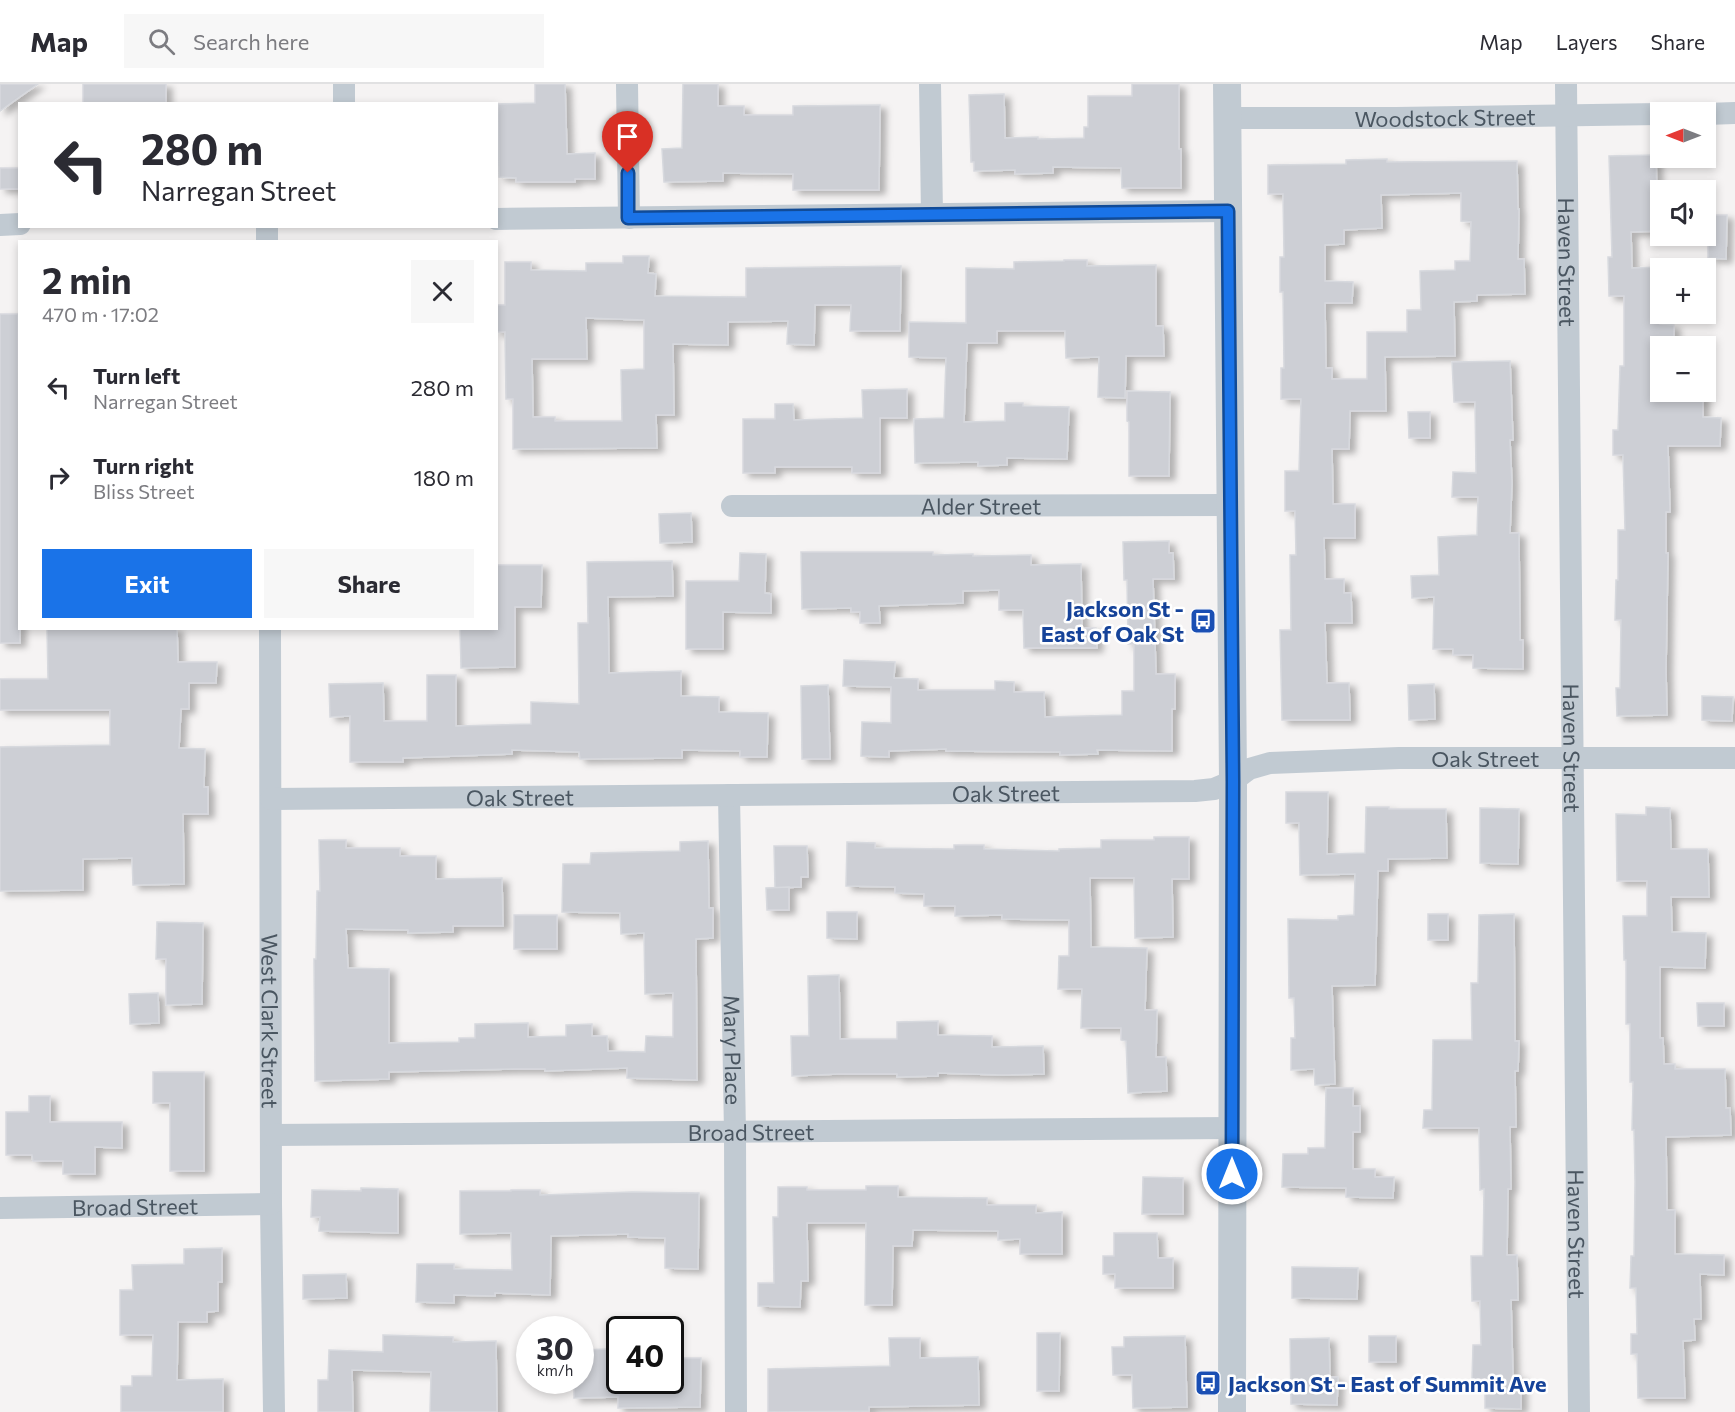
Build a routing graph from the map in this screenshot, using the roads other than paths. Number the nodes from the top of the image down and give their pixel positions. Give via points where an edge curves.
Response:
1 (344, 84) edge
2 (627, 84) edge
3 (930, 84) edge
4 (1227, 84) edge
5 (1566, 84) edge
6 (344, 102) edge
7 (1735, 113) edge
8 (1650, 114) edge
9 (1716, 114) edge
10 (1567, 116) junction
11 (1227, 118) junction
12 (1228, 211) junction
13 (932, 214) junction
14 (628, 218) junction
15 (498, 219) edge
16 (18, 224) edge
17 (0, 225) edge
18 (1229, 505) junction
19 (732, 506) dead end
20 (270, 630) edge
21 (1573, 758) junction
22 (1735, 758) edge
23 (1233, 781) junction
24 (729, 795) junction
25 (271, 799) junction
26 (1232, 1128) junction
27 (735, 1133) junction
28 (271, 1135) junction
29 (271, 1204) junction
30 (0, 1208) edge
31 (274, 1412) edge
32 (736, 1412) edge
33 (1232, 1412) edge
34 (1579, 1412) edge

1 - 6 street
2 - 14 street
3 - 13 street
4 - 11 street
5 - 10 street, Haven Street
7 - 9 street
8 - 10 street, Woodstock Street
10 - 11 street, Woodstock Street
10 - 21 street, Haven Street
11 - 12 street
12 - 13 street
12 - 18 street
13 - 14 street
14 - 15 street
16 - 17 street
18 - 19 street, Alder Street
18 - 23 street
20 - 25 street, West Clark Street
21 - 22 street, Oak Street
21 - 23 street, Oak Street via 1270,763 1249,769
21 - 34 street, Haven Street
23 - 24 street, Oak Street via 1195,791
23 - 26 street
24 - 25 street, Oak Street
24 - 27 street, Mary Place
25 - 28 street, West Clark Street
26 - 27 street, Broad Street
26 - 33 street
27 - 28 street, Broad Street
27 - 32 street, Mary Place
28 - 29 street, West Clark Street
29 - 30 street, Broad Street
29 - 31 street, West Clark Street

